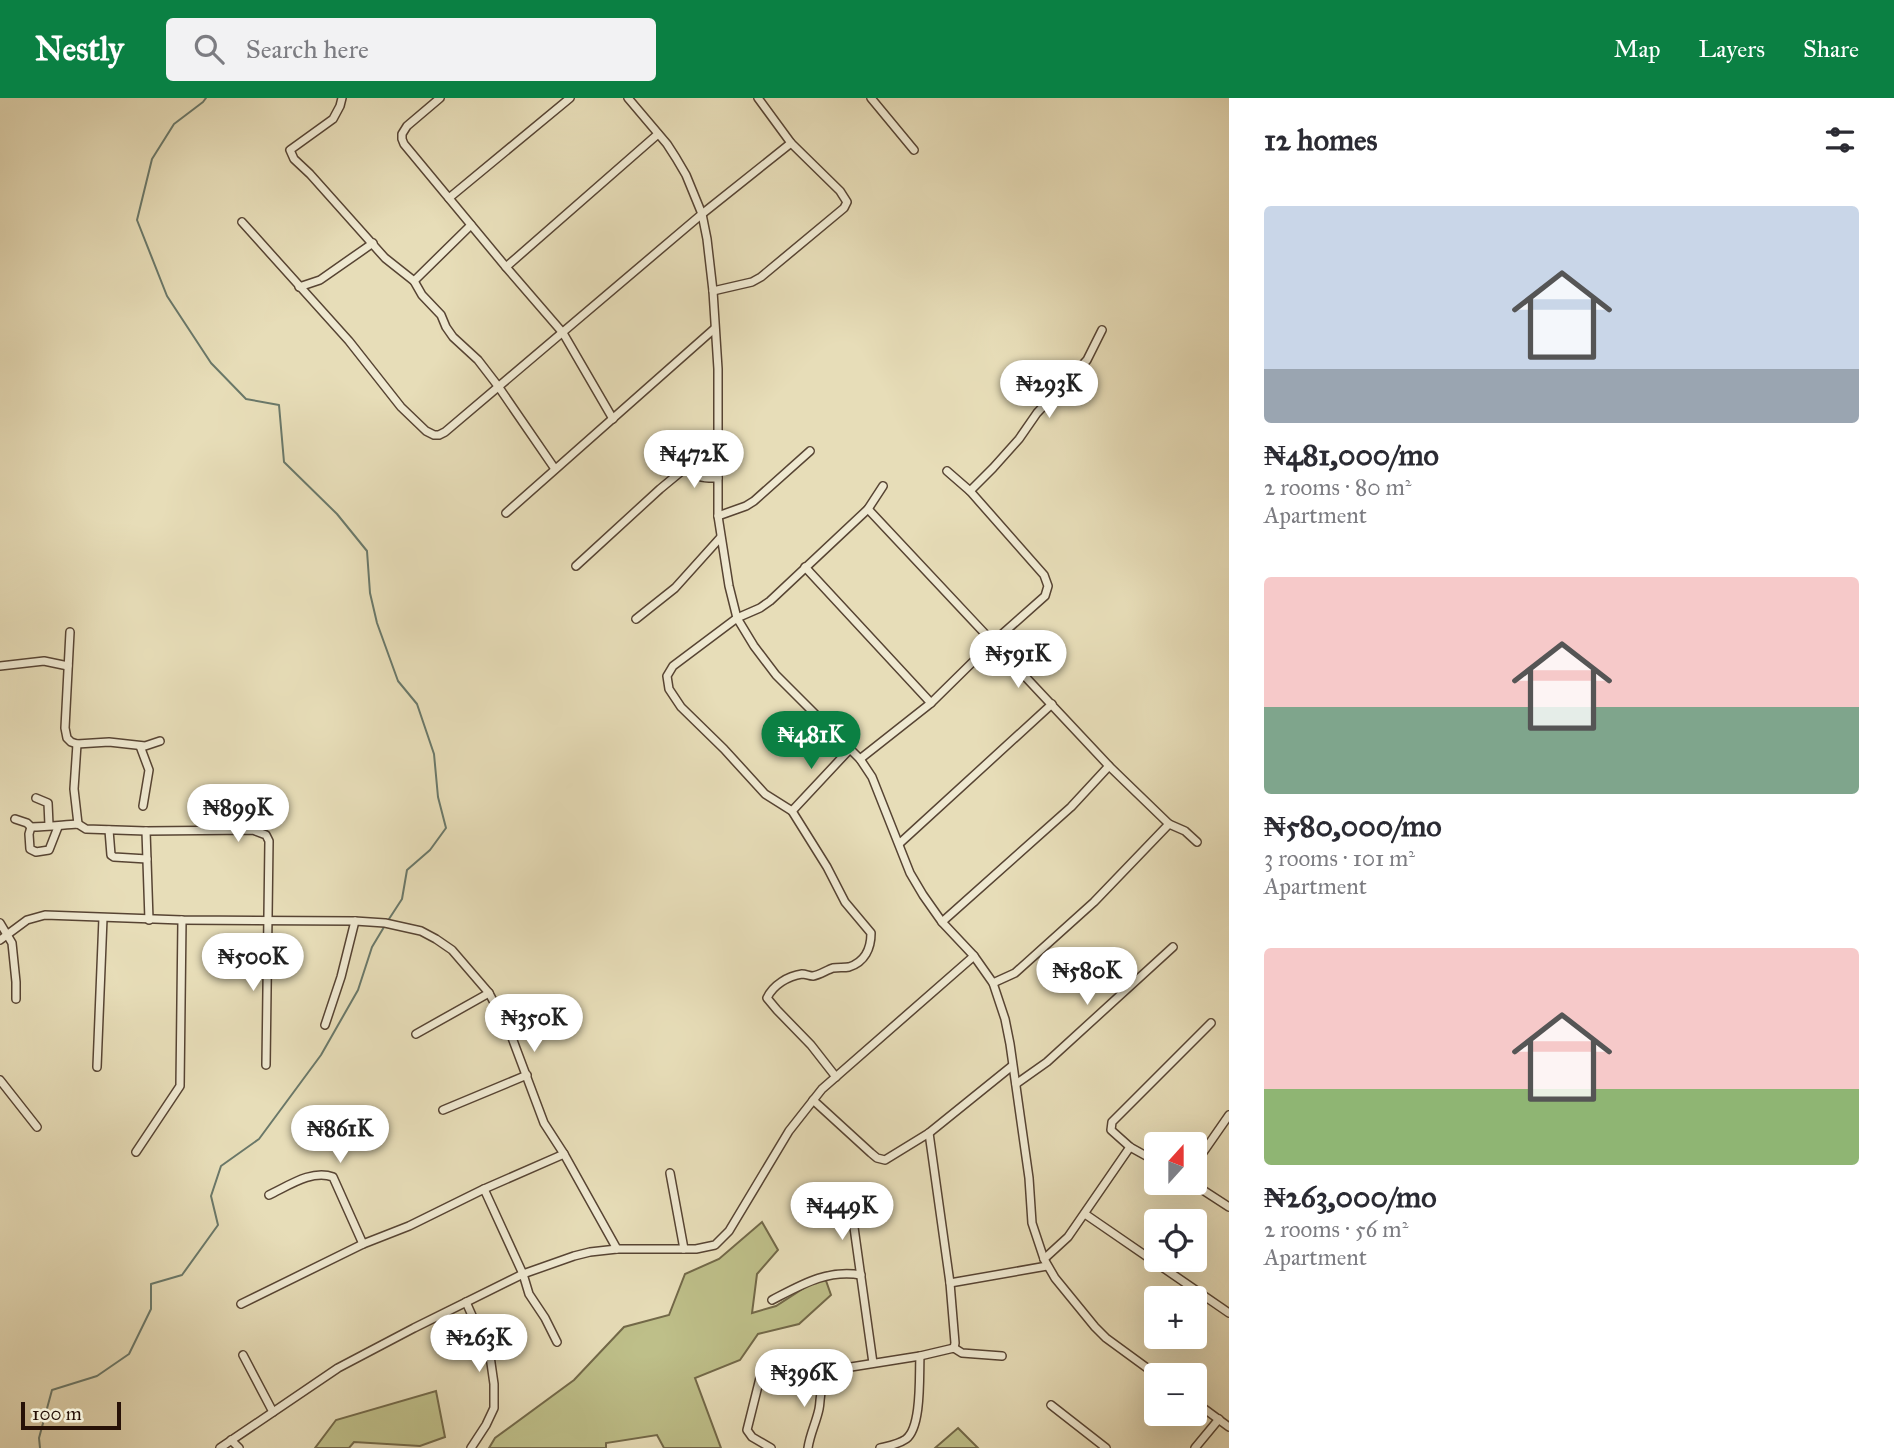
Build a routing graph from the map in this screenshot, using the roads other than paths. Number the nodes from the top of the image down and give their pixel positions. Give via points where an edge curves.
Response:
1 (342, 98) edge
2 (439, 98) edge
3 (570, 98) edge
4 (628, 98) edge
5 (759, 98) edge
6 (872, 98) edge
7 (659, 134) junction
8 (791, 143) junction
9 (914, 150) dead end
10 (449, 198) junction
11 (702, 214) junction
12 (242, 222) dead end
13 (471, 225) junction
14 (373, 243) junction
15 (506, 267) junction
16 (414, 281) junction
17 (299, 287) junction
18 (713, 291) junction
19 (714, 328) junction
20 (1102, 330) dead end
21 (563, 332) junction
22 (498, 386) junction
23 (613, 419) junction
24 (718, 441) junction
25 (810, 451) dead end
26 (688, 465) junction
27 (555, 469) junction
28 (947, 471) dead end
29 (718, 478) junction
30 (883, 486) dead end
31 (970, 491) junction
32 (868, 509) junction
33 (506, 513) dead end
34 (718, 516) junction
35 (720, 538) junction
36 (576, 566) dead end
37 (805, 567) junction
38 (737, 618) junction
39 (636, 619) dead end
40 (70, 632) dead end
41 (992, 643) junction
42 (0, 666) edge
43 (68, 666) junction
44 (930, 703) junction
45 (1052, 705) junction
46 (160, 741) dead end
47 (77, 744) junction
48 (140, 746) junction
49 (850, 749) junction
50 (860, 760) junction
51 (1109, 765) junction
52 (36, 798) dead end
53 (143, 806) dead end
54 (792, 811) junction
55 (15, 819) dead end
56 (78, 824) junction
57 (1169, 824) junction
58 (49, 825) junction
59 (31, 827) junction
60 (58, 827) junction
61 (109, 830) junction
62 (146, 831) junction
63 (1197, 842) dead end
64 (900, 843) junction
65 (147, 859) junction
66 (103, 918) junction
67 (149, 920) junction
68 (182, 920) junction
69 (267, 920) junction
70 (355, 921) junction
71 (942, 922) junction
72 (0, 923) edge
73 (6, 934) junction
74 (0, 940) edge
75 (1173, 947) dead end
76 (974, 956) junction
77 (993, 983) junction
78 (489, 993) junction
79 (16, 999) dead end
80 (1211, 1023) dead end
81 (325, 1025) dead end
82 (416, 1034) dead end
83 (266, 1066) dead end
84 (1013, 1066) junction
85 (97, 1067) dead end
86 (527, 1075) junction
87 (836, 1077) junction
88 (0, 1080) edge
89 (1016, 1084) junction
90 (813, 1100) junction
91 (443, 1110) dead end
92 (1229, 1115) edge
93 (37, 1127) dead end
94 (929, 1133) junction
95 (1208, 1145) edge
96 (1130, 1147) junction
97 (136, 1152) dead end
98 (564, 1154) junction
99 (1144, 1155) edge
100 (670, 1174) dead end
101 (484, 1189) junction
102 (1208, 1193) edge
103 (268, 1195) dead end
104 (851, 1206) dead end
105 (1229, 1207) edge
106 (1085, 1214) junction
107 (363, 1244) junction
108 (684, 1248) junction
109 (617, 1249) junction
110 (1045, 1263) junction
111 (523, 1275) junction
112 (861, 1275) junction
113 (950, 1283) junction
114 (772, 1300) dead end
115 (467, 1302) junction
116 (241, 1304) dead end
117 (1229, 1313) edge
118 (557, 1342) dead end
119 (954, 1348) junction
120 (243, 1355) dead end
121 (920, 1356) junction
122 (1002, 1356) dead end
123 (873, 1363) junction
124 (1144, 1366) edge
125 (851, 1367) dead end
126 (760, 1378) dead end
127 (825, 1382) dead end
128 (1051, 1405) dead end
129 (1207, 1410) edge
130 (274, 1412) junction
131 (1219, 1419) junction
132 (1229, 1427) edge
133 (231, 1440) junction
134 (220, 1448) edge
135 (239, 1448) edge
136 (471, 1448) edge
137 (771, 1448) edge
138 (808, 1448) edge
139 (880, 1448) edge
140 (1105, 1448) edge
141 (1195, 1448) edge

1 - 14 street via 333,119 290,150
2 - 10 street via 407,126 402,139
3 - 10 street
4 - 7 street
5 - 8 street
6 - 9 street
7 - 11 street via 676,158
7 - 15 street
8 - 11 street
8 - 18 street via 840,191 846,205 761,277
10 - 13 street
11 - 18 street
11 - 21 street
12 - 17 street
13 - 15 street
13 - 16 street
14 - 16 street
14 - 17 street via 320,280
15 - 21 street
16 - 22 street via 453,337
17 - 22 street via 401,407 434,435 445,432
18 - 19 street
19 - 23 street
19 - 24 street
20 - 31 street via 1087,360
21 - 22 street
21 - 23 street
22 - 27 street
23 - 27 street
24 - 26 street
24 - 29 street
25 - 34 street via 754,501
26 - 29 street via 702,478
26 - 36 street
27 - 33 street
28 - 31 street
29 - 34 street
30 - 32 street
31 - 41 street via 1048,581 1045,596
32 - 37 street
32 - 41 street
34 - 35 street
35 - 38 street
35 - 39 street via 676,588
37 - 38 street via 760,608
37 - 44 street
38 - 49 street via 776,675
38 - 54 street via 673,666 667,683 681,707 760,789
40 - 43 street
41 - 44 street
41 - 45 street
42 - 43 street via 44,661
43 - 47 street via 65,734
44 - 50 street
45 - 51 street
45 - 64 street
46 - 48 street
47 - 48 street
47 - 56 street via 74,789
48 - 53 street via 149,770
49 - 50 street
49 - 54 street
50 - 64 street
51 - 57 street
51 - 71 street via 1071,807
52 - 58 street via 48,803
54 - 87 street via 845,902 871,933 865,957 850,967 812,976 800,974 783,981 767,998
55 - 59 street
56 - 60 street
56 - 61 street via 86,830
57 - 63 street
57 - 77 street via 1094,902 1015,972
58 - 59 street
58 - 60 street
59 - 60 street via 30,849 46,852
61 - 62 street
61 - 65 street via 111,855
62 - 65 street
62 - 69 street via 253,830 266,835
64 - 71 street via 916,884
65 - 67 street
66 - 67 street
66 - 73 street via 45,915
66 - 85 street
67 - 68 street
68 - 69 street
68 - 97 street via 180,1086
69 - 70 street
69 - 83 street
70 - 78 street via 421,931 452,950
70 - 81 street
71 - 76 street
72 - 73 street
73 - 74 street
73 - 79 street via 12,943
75 - 89 street via 1047,1062
76 - 77 street
76 - 87 street
77 - 84 street
78 - 82 street
78 - 86 street
80 - 96 street via 1112,1122 1111,1130
84 - 89 street
84 - 94 street
86 - 91 street
86 - 98 street via 544,1123
87 - 90 street
88 - 93 street
89 - 110 street via 1032,1223
90 - 94 street via 881,1160
90 - 108 street via 724,1237 706,1248
92 - 95 street
94 - 113 street
96 - 99 street
96 - 106 street
98 - 101 street
98 - 109 street
100 - 108 street
101 - 107 street
101 - 111 street
102 - 105 street
103 - 107 street via 320,1174 333,1177
104 - 112 street
106 - 110 street
106 - 117 street
107 - 116 street
108 - 109 street
109 - 111 street via 574,1256
110 - 113 street
110 - 124 street via 1095,1327
111 - 115 street
111 - 118 street
112 - 114 street via 812,1279
112 - 123 street
113 - 119 street
115 - 130 street via 338,1368
115 - 136 street via 490,1356 495,1384 494,1408
119 - 121 street
119 - 122 street via 962,1353
120 - 130 street
121 - 123 street
121 - 139 street via 913,1431 905,1440
123 - 125 street
126 - 137 street via 747,1430
127 - 138 street
128 - 140 street
129 - 131 street
130 - 133 street
131 - 132 street
131 - 141 street
133 - 134 street
133 - 135 street

